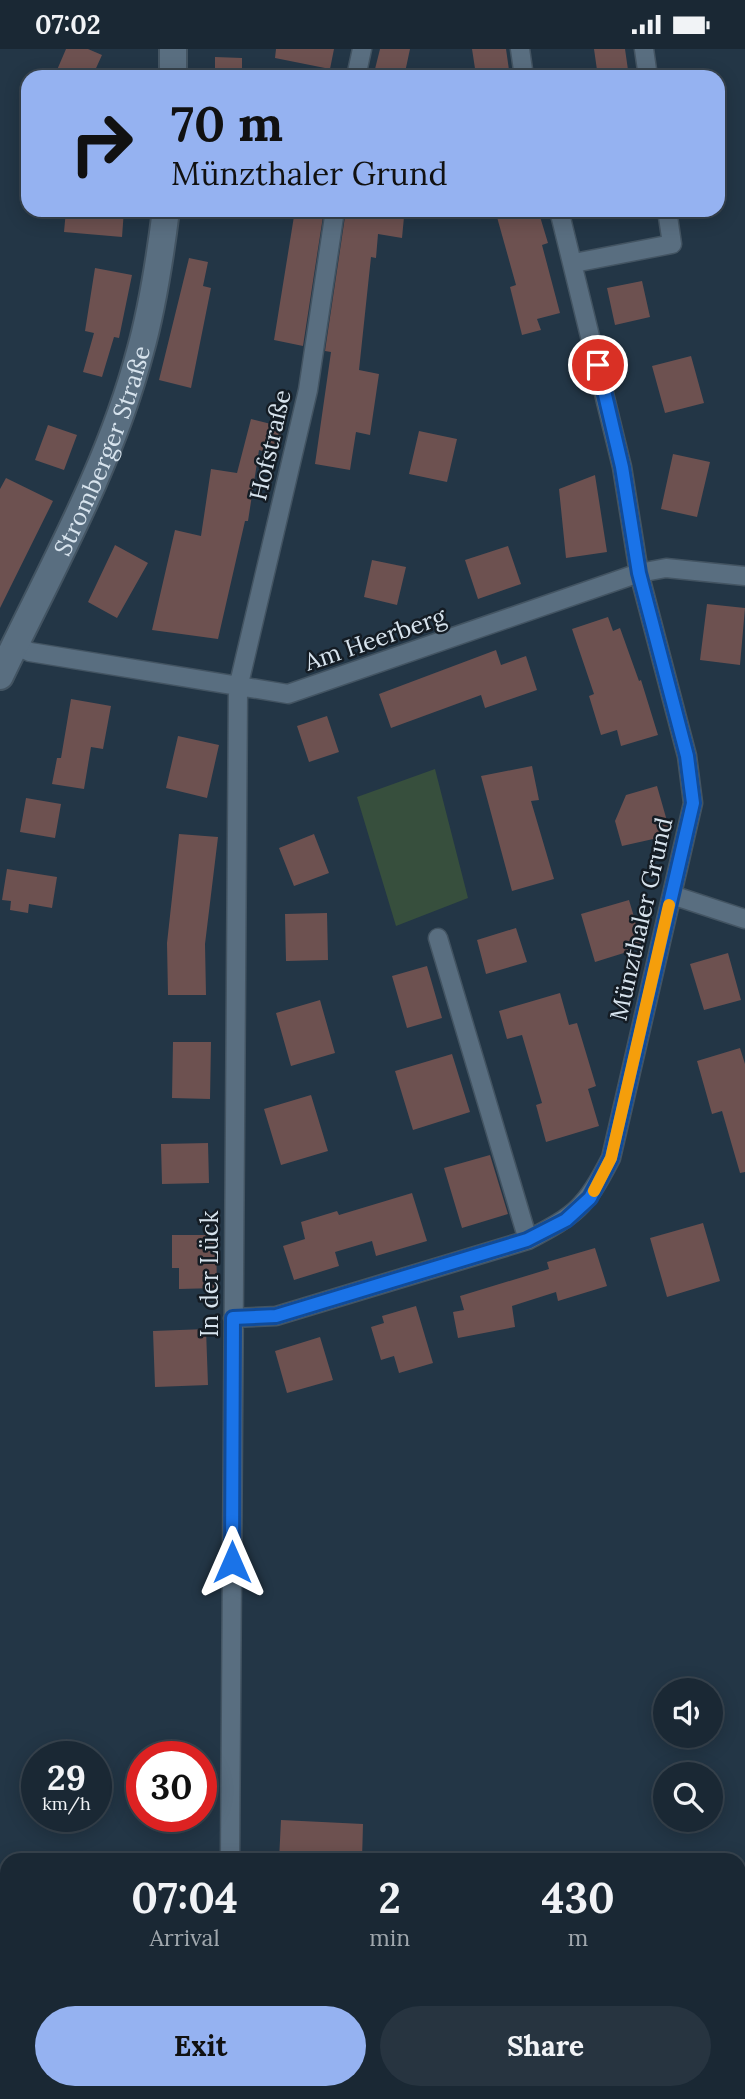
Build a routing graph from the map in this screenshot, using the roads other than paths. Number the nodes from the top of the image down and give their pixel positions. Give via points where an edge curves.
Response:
1 (173, 49) edge
2 (362, 49) edge
3 (520, 49) edge
4 (644, 49) edge
5 (173, 70) edge
6 (358, 70) edge
7 (523, 70) edge
8 (647, 70) edge
9 (165, 217) edge
10 (334, 217) edge
11 (561, 217) edge
12 (668, 217) edge
13 (574, 263) junction
14 (639, 573) junction
15 (745, 576) edge
16 (15, 645) junction
17 (0, 677) edge
18 (238, 688) junction
19 (672, 895) junction
20 (745, 919) edge
21 (438, 938) dead end
22 (527, 1240) junction
23 (233, 1318) junction
24 (230, 1853) edge

1 - 5 main road
2 - 6 street
3 - 7 street
4 - 8 street
9 - 16 main road, Stromberger Straße via 152,299 127,395 98,470
10 - 18 street, Hofstraße via 308,390
11 - 13 street, Münzthaler Grund
12 - 13 street via 672,244
13 - 14 street, Münzthaler Grund via 622,467
14 - 15 street, Am Heerberg via 666,568
14 - 18 street, Am Heerberg via 288,694
14 - 19 street, Münzthaler Grund via 687,756 693,803
16 - 17 main road, Stromberger Straße
16 - 18 street, Am Heerberg via 30,652
18 - 23 street, In der Lück
19 - 20 street
19 - 22 street, Münzthaler Grund via 611,1158 590,1198 566,1220
21 - 22 street
22 - 23 street, Münzthaler Grund via 276,1316
23 - 24 street, In der Lück

